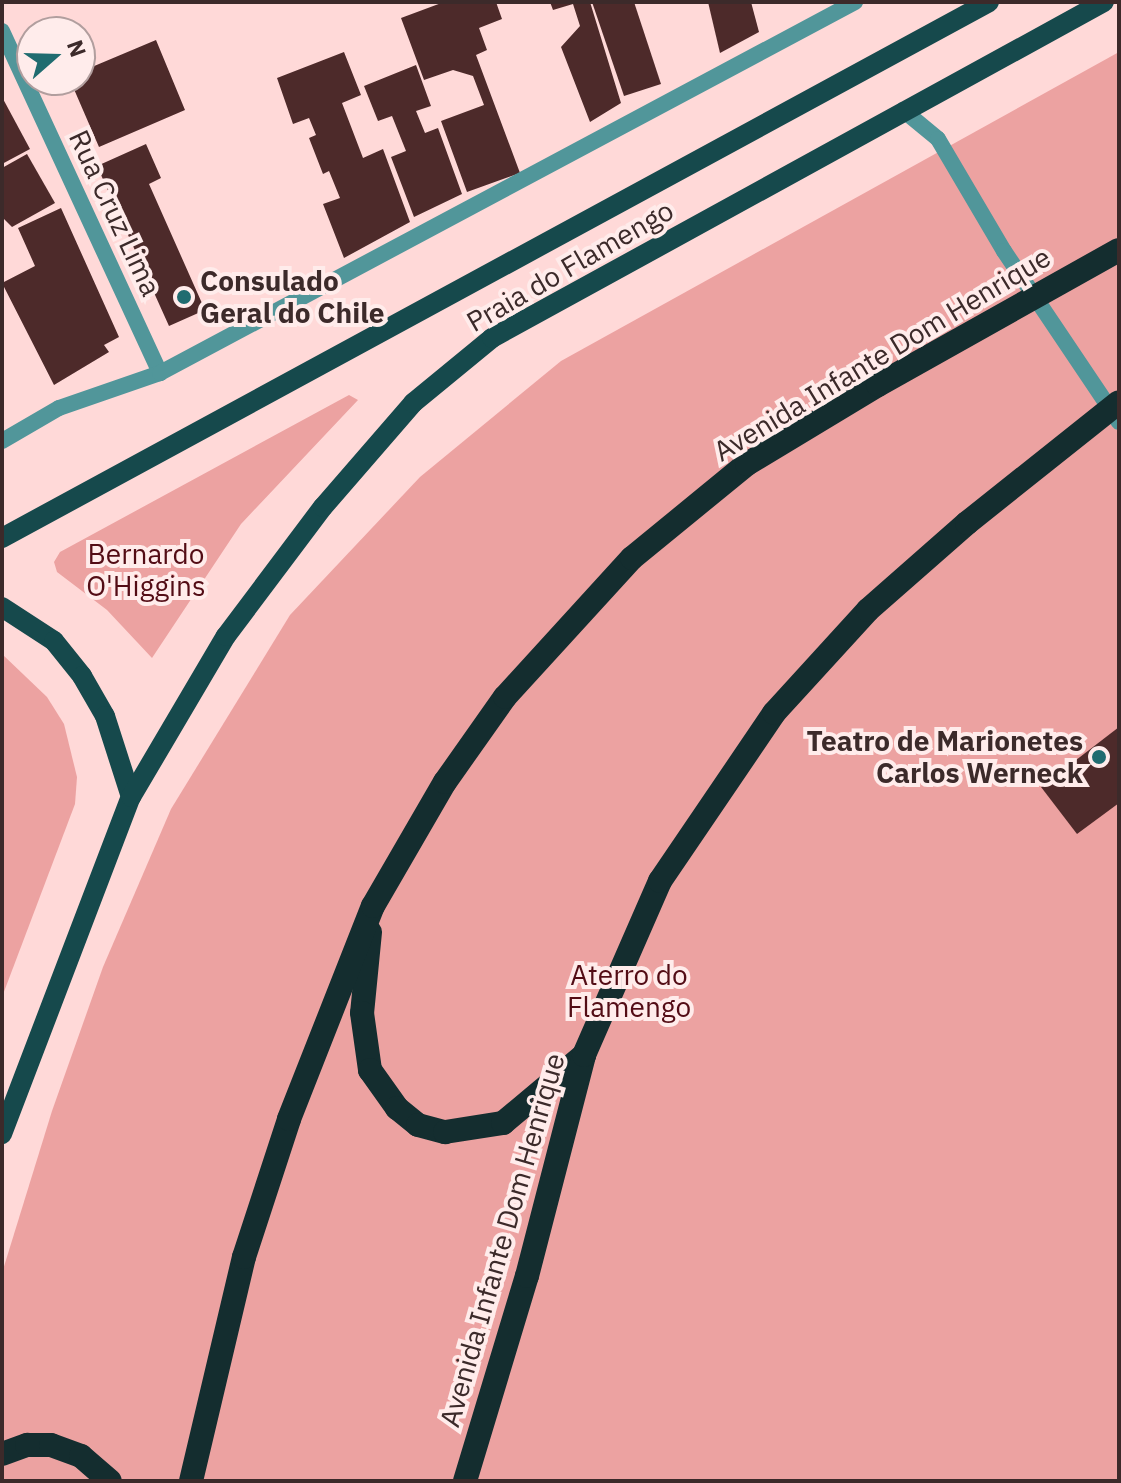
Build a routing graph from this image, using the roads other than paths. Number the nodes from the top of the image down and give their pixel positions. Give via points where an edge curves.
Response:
1 (855, 2) edge
2 (989, 2) edge
3 (1104, 2) edge
4 (2, 31) edge
5 (903, 110) junction
6 (1119, 250) edge
7 (160, 373) junction
8 (1119, 402) edge
9 (1119, 422) edge
10 (2, 441) edge
11 (2, 538) edge
12 (2, 607) edge
13 (131, 797) junction
14 (373, 906) junction
15 (584, 1055) junction
16 (2, 1134) edge
17 (2, 1454) edge
18 (110, 1481) edge
19 (191, 1481) edge
20 (465, 1481) edge

1 - 7 street
2 - 11 main road, Praia do Flamengo
3 - 5 main road, Praia do Flamengo
4 - 7 street, Rua Cruz Lima
5 - 9 street via 938,139 1004,251
5 - 13 main road, Praia do Flamengo via 492,338 413,403 323,507 226,636
6 - 14 highway, Avenida Infante Dom Henrique, bridge via 747,464 632,558 505,697 445,782
7 - 10 street via 59,408
8 - 15 highway, Avenida Infante Dom Henrique, bridge via 868,610 774,713 709,803 627,948
12 - 13 main road via 54,641 82,676 105,716
13 - 16 main road, Praia do Flamengo
14 - 15 highway via 363,1043 381,1089 418,1125 445,1132 503,1123
14 - 19 highway, Avenida Infante Dom Henrique via 289,1119 244,1257
15 - 20 highway, Avenida Infante Dom Henrique via 527,1276
17 - 18 highway via 27,1445 51,1445 81,1456

